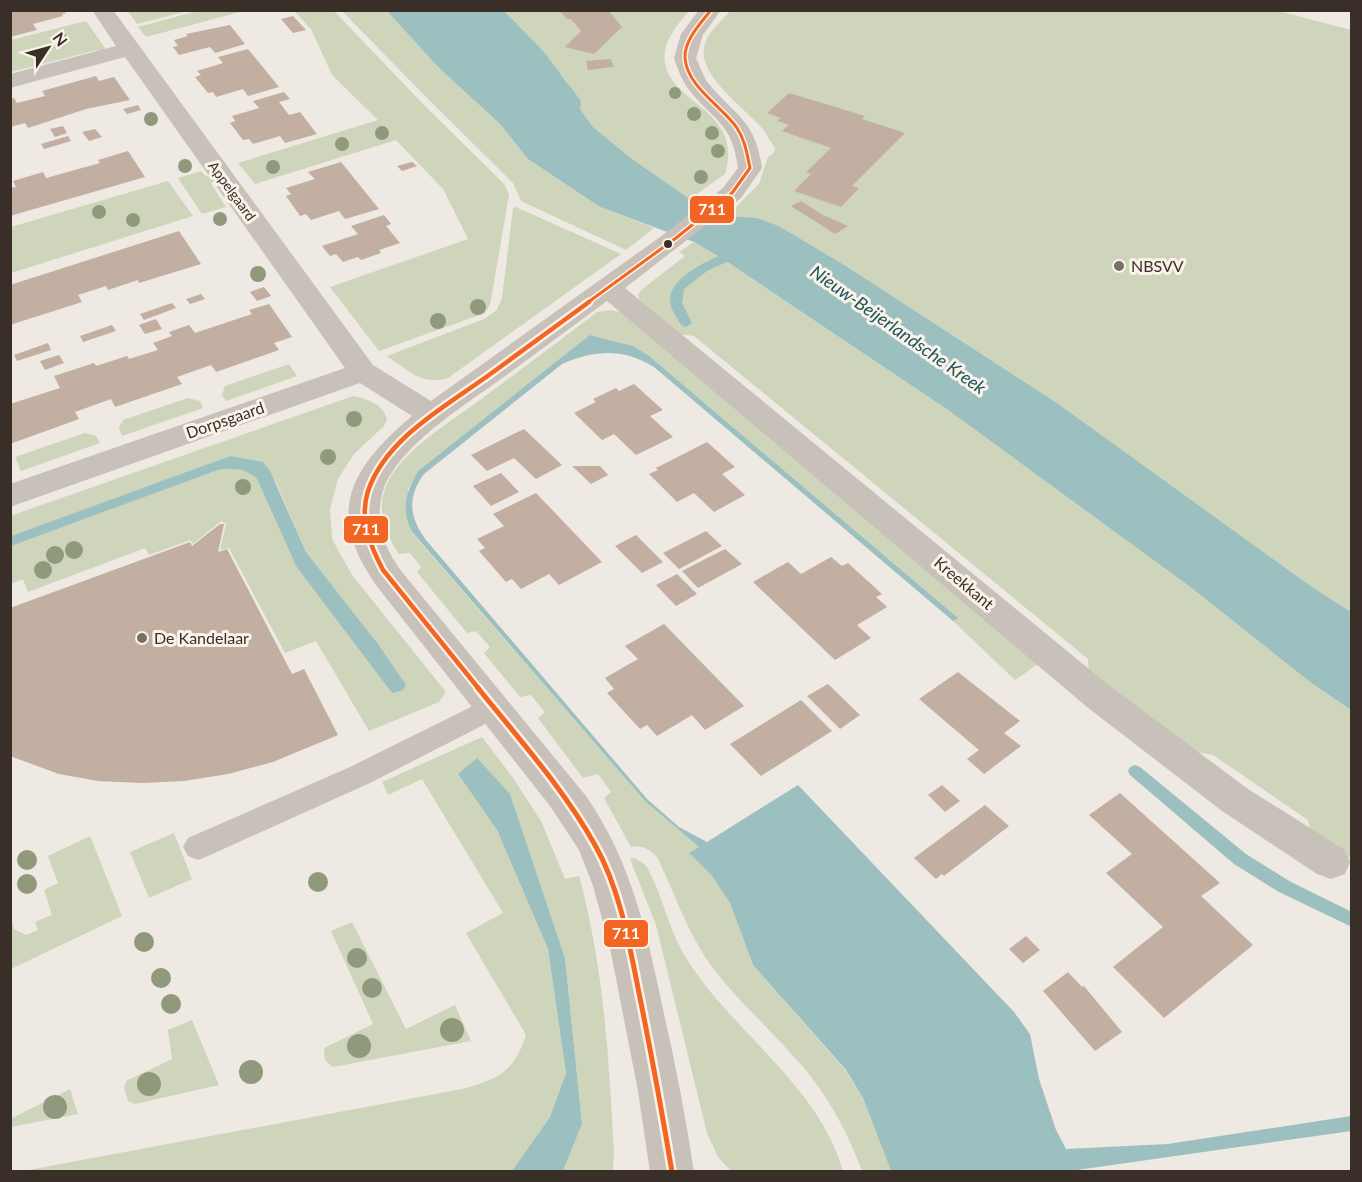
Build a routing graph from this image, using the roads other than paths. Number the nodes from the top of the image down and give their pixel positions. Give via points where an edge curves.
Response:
1 (102, 10) edge
2 (711, 10) edge
3 (130, 49) junction
4 (10, 81) edge
5 (608, 288) junction
6 (363, 372) junction
7 (432, 415) junction
8 (10, 496) edge
9 (493, 707) junction
10 (198, 847) dead end
11 (1331, 862) dead end
12 (672, 1172) edge

1 - 3 street, Appelgaard
2 - 5 street via 692,34 685,58 698,86 740,127 749,149 750,168 732,193
3 - 4 street
3 - 6 street, Appelgaard
5 - 7 street
5 - 11 street, Kreekkant via 1099,697 1234,800
6 - 7 street
6 - 8 street, Dorpsgaard
7 - 9 street via 380,465 364,504 364,526 377,561
9 - 10 lane via 360,775
9 - 12 street via 574,810 596,846 620,905 662,1103

